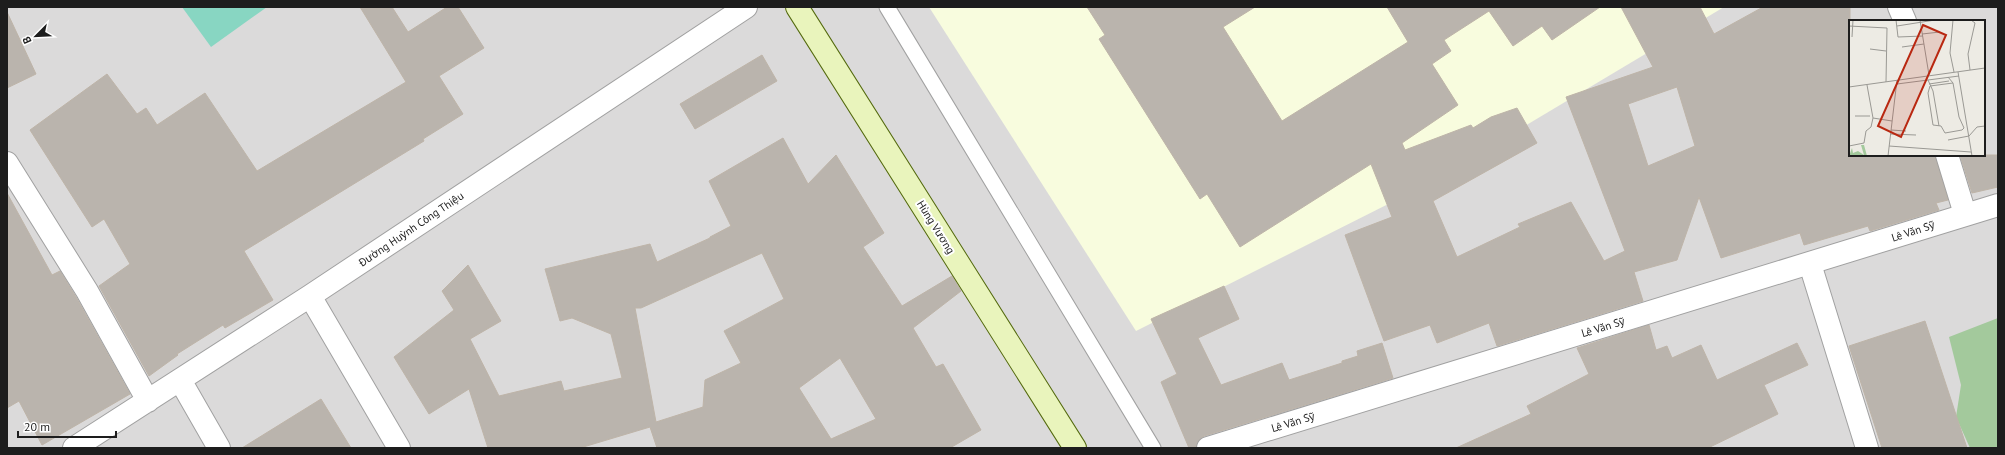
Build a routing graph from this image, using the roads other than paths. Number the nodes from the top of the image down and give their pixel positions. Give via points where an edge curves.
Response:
1 (746, 7) edge
2 (797, 7) edge
3 (887, 7) edge
4 (1899, 7) edge
5 (1905, 20) edge
6 (1947, 156) edge
7 (7, 163) edge
8 (1998, 205) edge
9 (1965, 214) junction
10 (1810, 264) junction
11 (310, 296) junction
12 (180, 380) junction
13 (148, 401) junction
14 (74, 448) edge
15 (219, 448) edge
16 (399, 448) edge
17 (1075, 448) edge
18 (1153, 448) edge
19 (1208, 448) edge
20 (1867, 448) edge

1 - 11 street, Đường Huỳnh Công Thiệu
2 - 17 main road, Hùng Vương
3 - 18 lane
4 - 5 street
6 - 9 street
7 - 13 street via 87,291
8 - 9 street, Lê Văn Sỹ
9 - 10 street, Lê Văn Sỹ
10 - 19 street, Lê Văn Sỹ
10 - 20 street
11 - 12 street, Đường Huỳnh Công Thiệu
11 - 16 street
12 - 13 street, Đường Huỳnh Công Thiệu
12 - 15 street
13 - 14 street, Đường Huỳnh Công Thiệu

